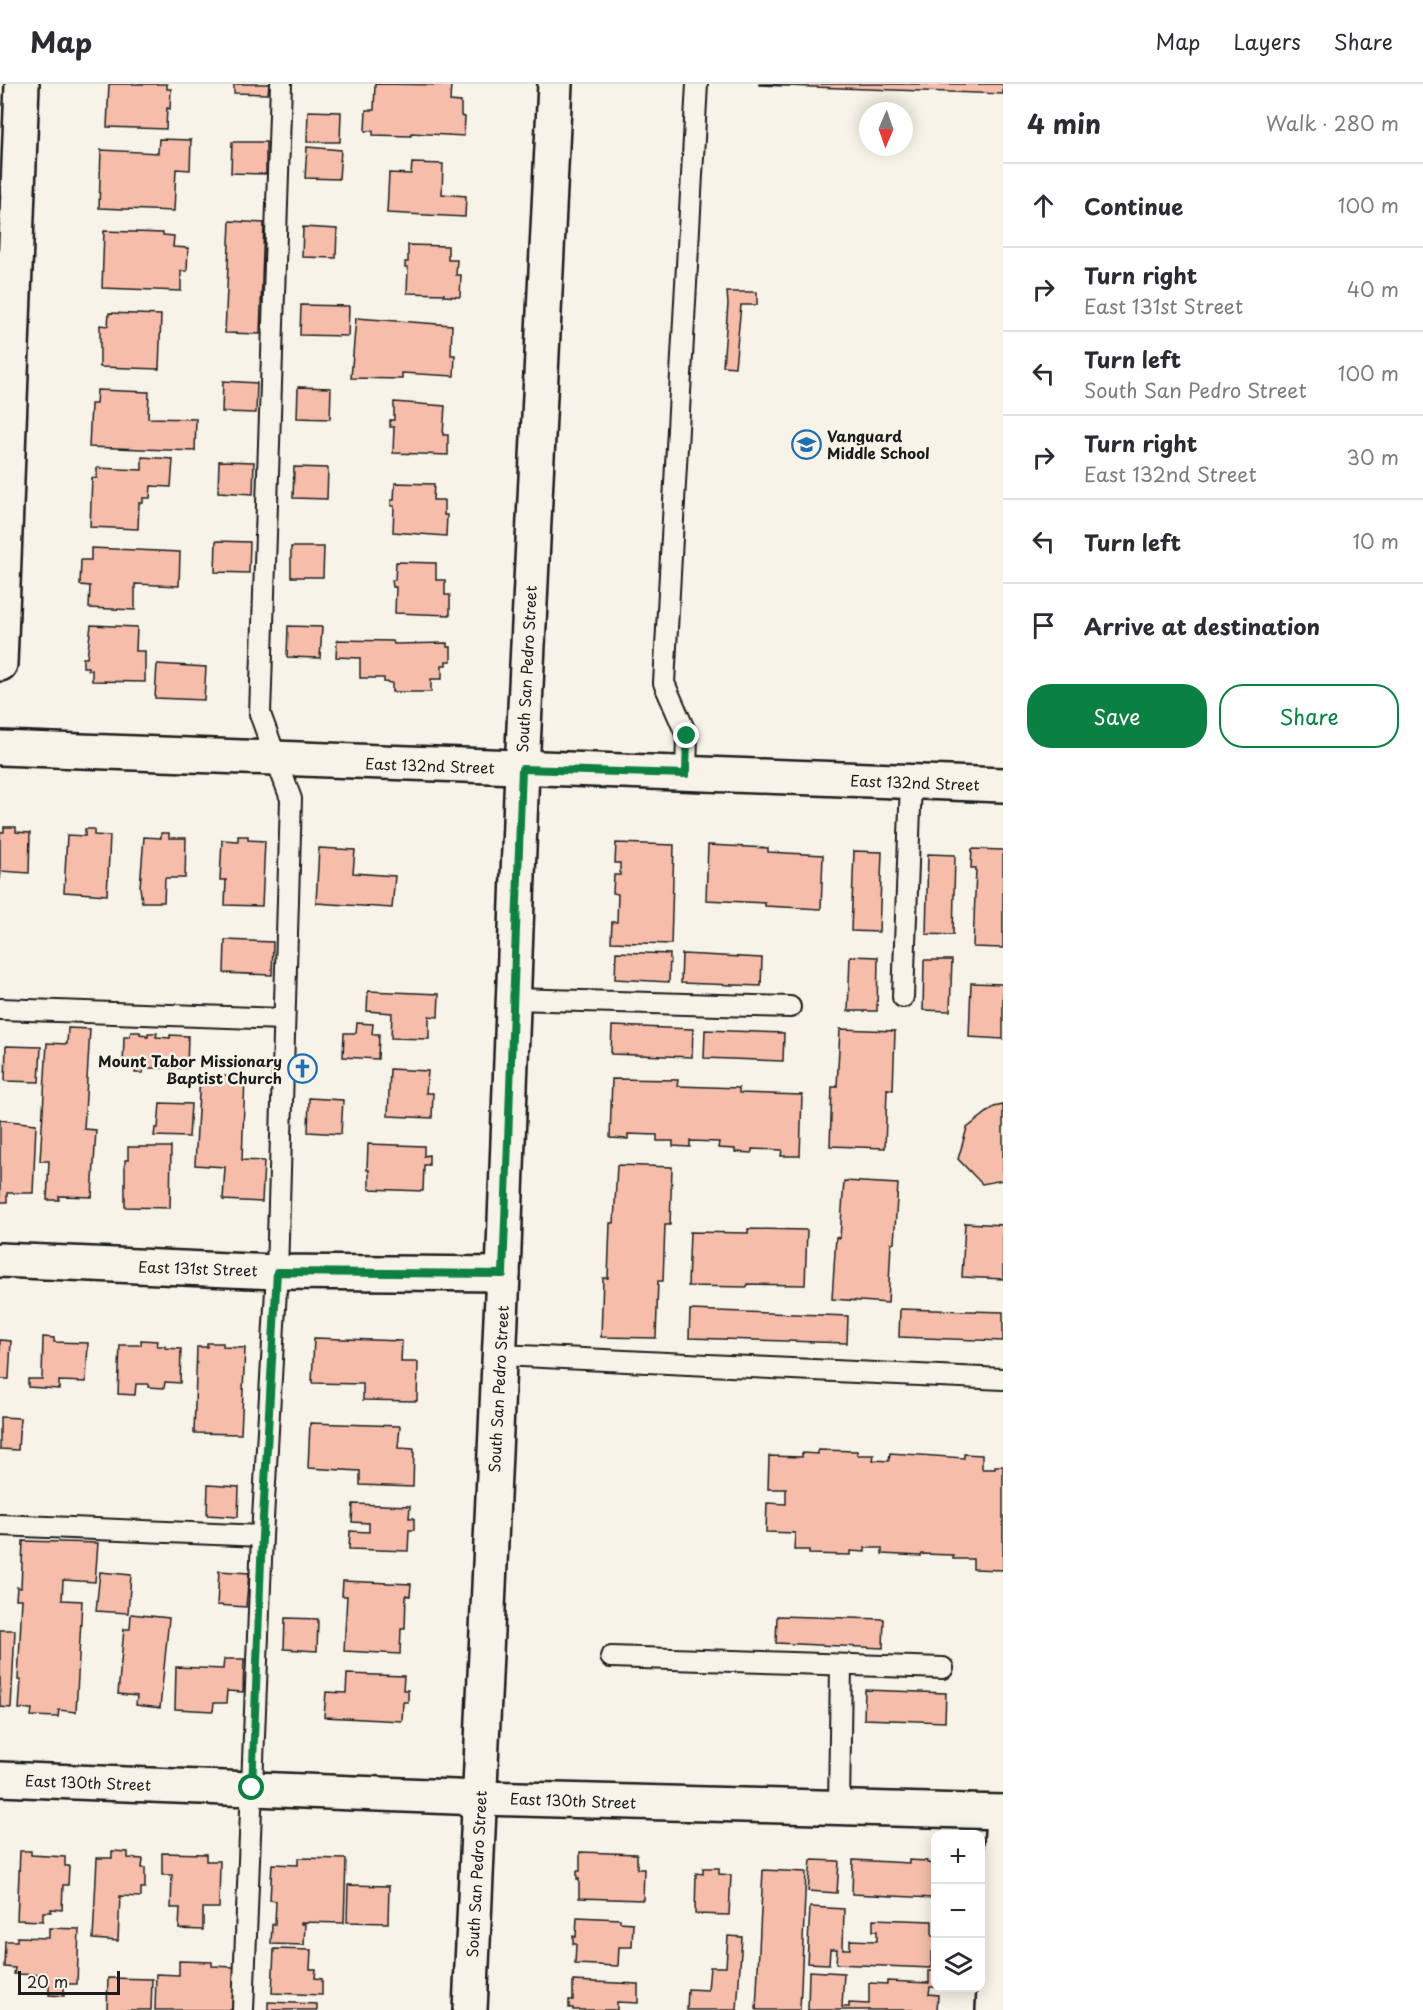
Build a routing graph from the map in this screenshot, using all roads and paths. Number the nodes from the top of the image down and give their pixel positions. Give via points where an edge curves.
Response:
1 (22, 84) edge
2 (281, 84) edge
3 (555, 84) edge
4 (697, 84) edge
5 (0, 664) edge
6 (0, 748) edge
7 (275, 759) junction
8 (522, 769) junction
9 (686, 774) junction
10 (911, 782) junction
11 (1003, 785) edge
12 (903, 997) dead end
13 (513, 999) junction
14 (790, 1007) dead end
15 (0, 1009) edge
16 (284, 1019) junction
17 (0, 1260) edge
18 (277, 1272) junction
19 (503, 1274) junction
20 (500, 1354) junction
21 (1003, 1379) edge
22 (0, 1525) edge
23 (262, 1536) junction
24 (611, 1657) dead end
25 (841, 1665) junction
26 (943, 1668) dead end
27 (0, 1779) edge
28 (252, 1788) junction
29 (480, 1797) junction
30 (839, 1808) junction
31 (1003, 1812) edge
32 (243, 2010) edge
33 (470, 2010) edge
34 (993, 2010) edge

1 - 5 street
2 - 7 lane via 261,714
3 - 8 street, South San Pedro Street
4 - 9 lane via 664,683 687,736
6 - 7 street, East 132nd Street
7 - 8 street, East 132nd Street
7 - 16 lane via 291,800
8 - 9 street, East 132nd Street
8 - 13 street, South San Pedro Street
9 - 10 street, East 132nd Street
10 - 11 street, East 132nd Street
10 - 12 lane
13 - 14 lane
13 - 19 street, South San Pedro Street
15 - 16 lane
16 - 18 lane
17 - 18 street, East 131st Street
18 - 19 street, East 131st Street
18 - 23 lane
19 - 20 street, South San Pedro Street
20 - 21 lane
20 - 29 street, South San Pedro Street
22 - 23 lane
23 - 28 lane
24 - 25 lane
25 - 26 lane
25 - 30 lane
27 - 28 street, East 130th Street
28 - 29 street, East 130th Street
28 - 32 lane
29 - 30 street, East 130th Street
29 - 33 street, South San Pedro Street
30 - 31 street, East 130th Street
31 - 34 street

